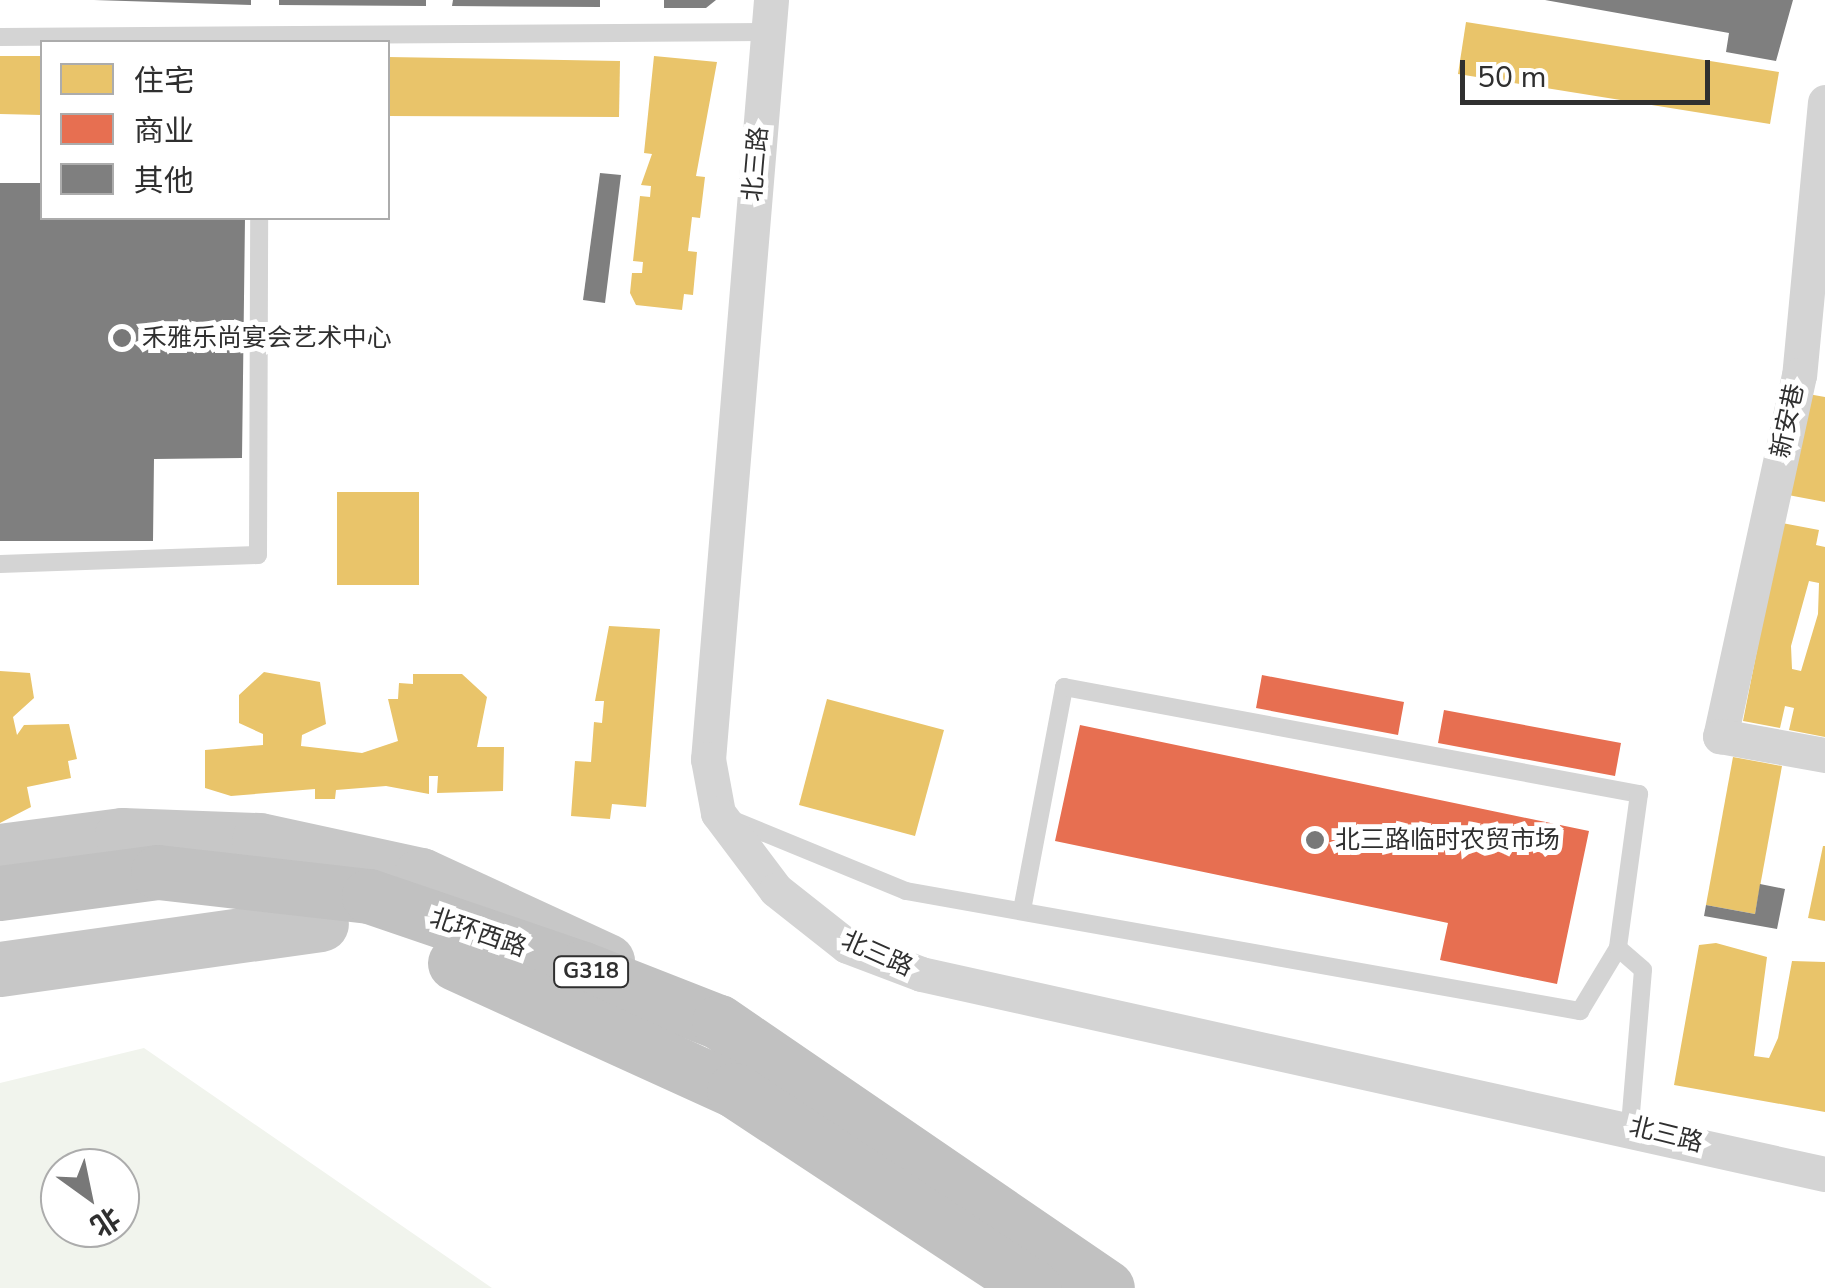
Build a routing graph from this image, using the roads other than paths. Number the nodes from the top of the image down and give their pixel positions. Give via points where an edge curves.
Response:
1 (769, 16) edge
2 (0, 36) edge
3 (1825, 102) edge
4 (259, 220) edge
5 (1812, 377) edge
6 (0, 564) edge
7 (1825, 755) edge
8 (718, 813) junction
9 (0, 851) edge
10 (0, 893) edge
11 (1022, 910) junction
12 (321, 924) junction
13 (0, 928) edge
14 (1618, 948) junction
15 (0, 969) edge
16 (720, 1022) junction
17 (1630, 1125) junction
18 (1825, 1174) edge
19 (1034, 1288) edge
20 (1107, 1288) edge

1 - 2 lane
1 - 8 street, 北三路 via 708,759
3 - 5 street, 新安巷
4 - 6 lane via 258,555
5 - 7 street, 新安巷 via 1720,736
8 - 11 lane via 906,892
8 - 17 street, 北三路 via 790,901 847,946 921,974
9 - 16 main road via 122,835 259,840 421,875 512,910
10 - 16 highway, 北环西路 / G318 via 158,872 369,896
11 - 14 lane via 1580,1012
11 - 14 lane via 1064,687 1639,794
12 - 13 highway, 北环西路 / G318 via 166,907
12 - 15 main road
12 - 19 highway, 北环西路 / G318 via 492,975 734,1090
14 - 17 lane via 1643,970
16 - 20 highway, 北环西路 / G318
17 - 18 street, 北三路

